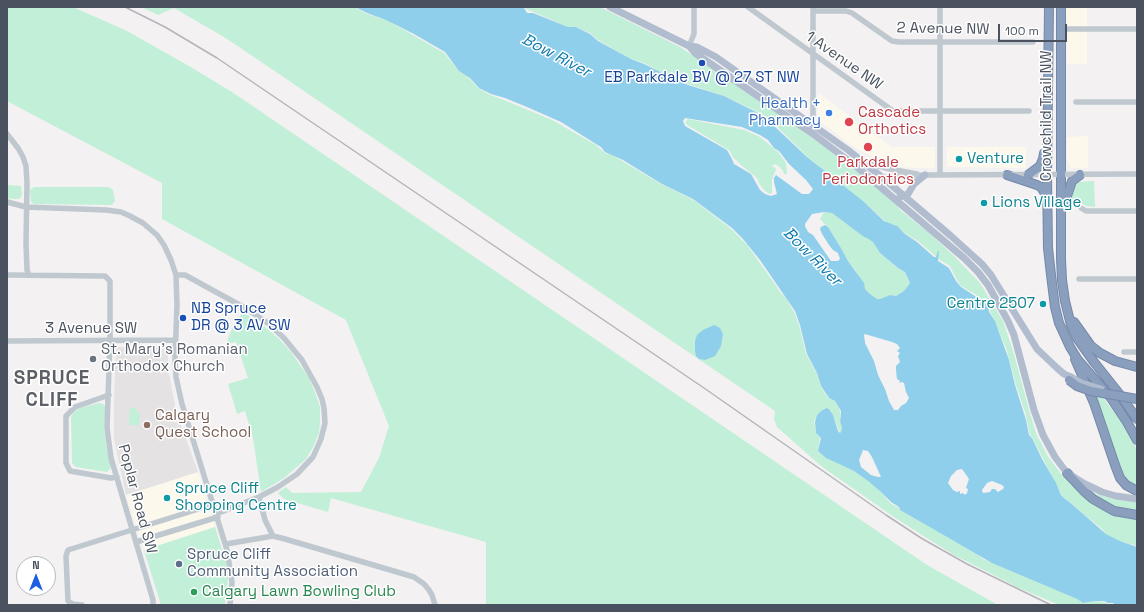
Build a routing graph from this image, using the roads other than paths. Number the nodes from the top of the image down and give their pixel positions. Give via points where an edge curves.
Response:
1 (610, 7) edge
2 (694, 7) edge
3 (748, 7) edge
4 (940, 7) edge
5 (1049, 7) edge
6 (1061, 7) edge
7 (813, 9) edge
8 (1061, 29) junction
9 (1137, 29) edge
10 (940, 42) junction
11 (1034, 42) dead end
12 (689, 46) junction
13 (813, 54) junction
14 (1076, 102) dead end
15 (1137, 102) edge
16 (940, 111) junction
17 (1029, 111) dead end
18 (809, 122) junction
19 (1048, 132) junction
20 (7, 134) edge
21 (861, 160) junction
22 (1137, 174) edge
23 (925, 175) junction
24 (940, 175) junction
25 (1008, 175) junction
26 (1028, 175) junction
27 (1047, 175) junction
28 (1061, 175) junction
29 (1080, 175) junction
30 (871, 178) junction
31 (883, 178) junction
32 (911, 190) junction
33 (892, 196) junction
34 (904, 196) junction
35 (1048, 197) junction
36 (7, 202) edge
37 (914, 205) junction
38 (26, 207) junction
39 (1081, 208) dead end
40 (1061, 211) junction
41 (1137, 211) edge
42 (7, 275) edge
43 (176, 275) junction
44 (29, 276) junction
45 (1137, 279) edge
46 (1079, 280) dead end
47 (1069, 313) junction
48 (110, 340) junction
49 (175, 340) junction
50 (7, 341) edge
51 (1070, 347) junction
52 (1124, 352) dead end
53 (1137, 352) edge
54 (1137, 367) edge
55 (1069, 378) junction
56 (109, 395) junction
57 (1137, 395) edge
58 (1137, 399) edge
59 (1137, 418) edge
60 (1137, 440) edge
61 (1067, 472) junction
62 (117, 477) junction
63 (1137, 491) edge
64 (259, 497) junction
65 (1137, 499) edge
66 (213, 502) junction
67 (1137, 515) edge
68 (217, 516) junction
69 (133, 530) junction
70 (272, 536) junction
71 (136, 542) junction
72 (226, 544) junction
73 (82, 605) edge
74 (153, 605) edge
75 (230, 605) edge
76 (435, 605) edge

1 - 12 main road
2 - 12 street via 694,34
3 - 13 street, 1 Avenue NW
4 - 10 street
5 - 19 highway, Crowchild Trail NW
6 - 8 highway, Crowchild Trail NW
7 - 10 street, 2 Avenue NW via 852,13 892,41
7 - 13 street
8 - 9 street
8 - 28 highway, Crowchild Trail NW
10 - 11 street, 2 Avenue NW
10 - 16 street
12 - 18 main road via 697,47 716,58
12 - 30 main road via 694,53 813,134
13 - 16 street, 1 Avenue NW via 893,110
13 - 18 street via 813,116
14 - 15 street
16 - 17 street, 1 Avenue NW
16 - 24 street
18 - 21 main road
19 - 26 highway via 1042,162
19 - 27 highway, Crowchild Trail NW
20 - 38 street via 24,161 27,178
21 - 23 street
21 - 31 main road
22 - 29 street
23 - 24 street
23 - 31 street
23 - 32 main road
24 - 25 street
25 - 26 street
25 - 35 highway via 1037,185
26 - 27 street
27 - 28 street
27 - 35 highway, Crowchild Trail NW
28 - 29 street
28 - 40 highway, Crowchild Trail NW
29 - 40 highway via 1072,181
30 - 31 street
30 - 33 main road
31 - 34 main road
32 - 34 main road
32 - 37 main road
33 - 34 main road
33 - 61 main road via 964,258 988,285 1014,335 1043,435
34 - 37 main road
35 - 51 highway, Crowchild Trail NW via 1048,248 1052,290 1059,323
36 - 38 street
37 - 55 main road via 982,264 1038,349
38 - 43 street via 106,210 130,216 150,228 160,240
38 - 44 street
39 - 41 street via 1086,211
40 - 47 highway, Crowchild Trail NW via 1062,273
42 - 44 street
43 - 49 street
43 - 64 street via 185,275 269,324 299,355 322,399 325,423 313,457 297,474
44 - 48 street, Poplar Road SW via 108,278 111,283
45 - 46 street
47 - 54 highway via 1091,346 1115,362
47 - 59 highway, Crowchild Trail NW via 1072,329 1081,344
48 - 49 street, 3 Avenue SW
48 - 50 street, 3 Avenue SW
48 - 56 street, Poplar Road SW
49 - 66 street via 178,388
51 - 60 highway, Crowchild Trail NW via 1111,398
51 - 63 highway via 1094,403 1120,478
52 - 53 street
55 - 57 main road, bridge via 1112,392
55 - 58 highway, bridge via 1077,386 1092,391
56 - 62 street, Poplar Road SW via 107,428 111,458
56 - 62 street via 75,407 66,416 66,463 70,471
61 - 65 main road via 1102,492
61 - 67 highway via 1093,500 1114,511
62 - 69 street, Poplar Road SW
64 - 68 street
64 - 70 street
66 - 68 street
66 - 69 street via 205,507
68 - 71 street
68 - 72 street
69 - 71 street, Poplar Road SW
69 - 73 street via 68,550 68,601
70 - 72 street
70 - 76 street via 414,577 429,590
71 - 74 street, Poplar Road SW
72 - 75 street via 231,574

